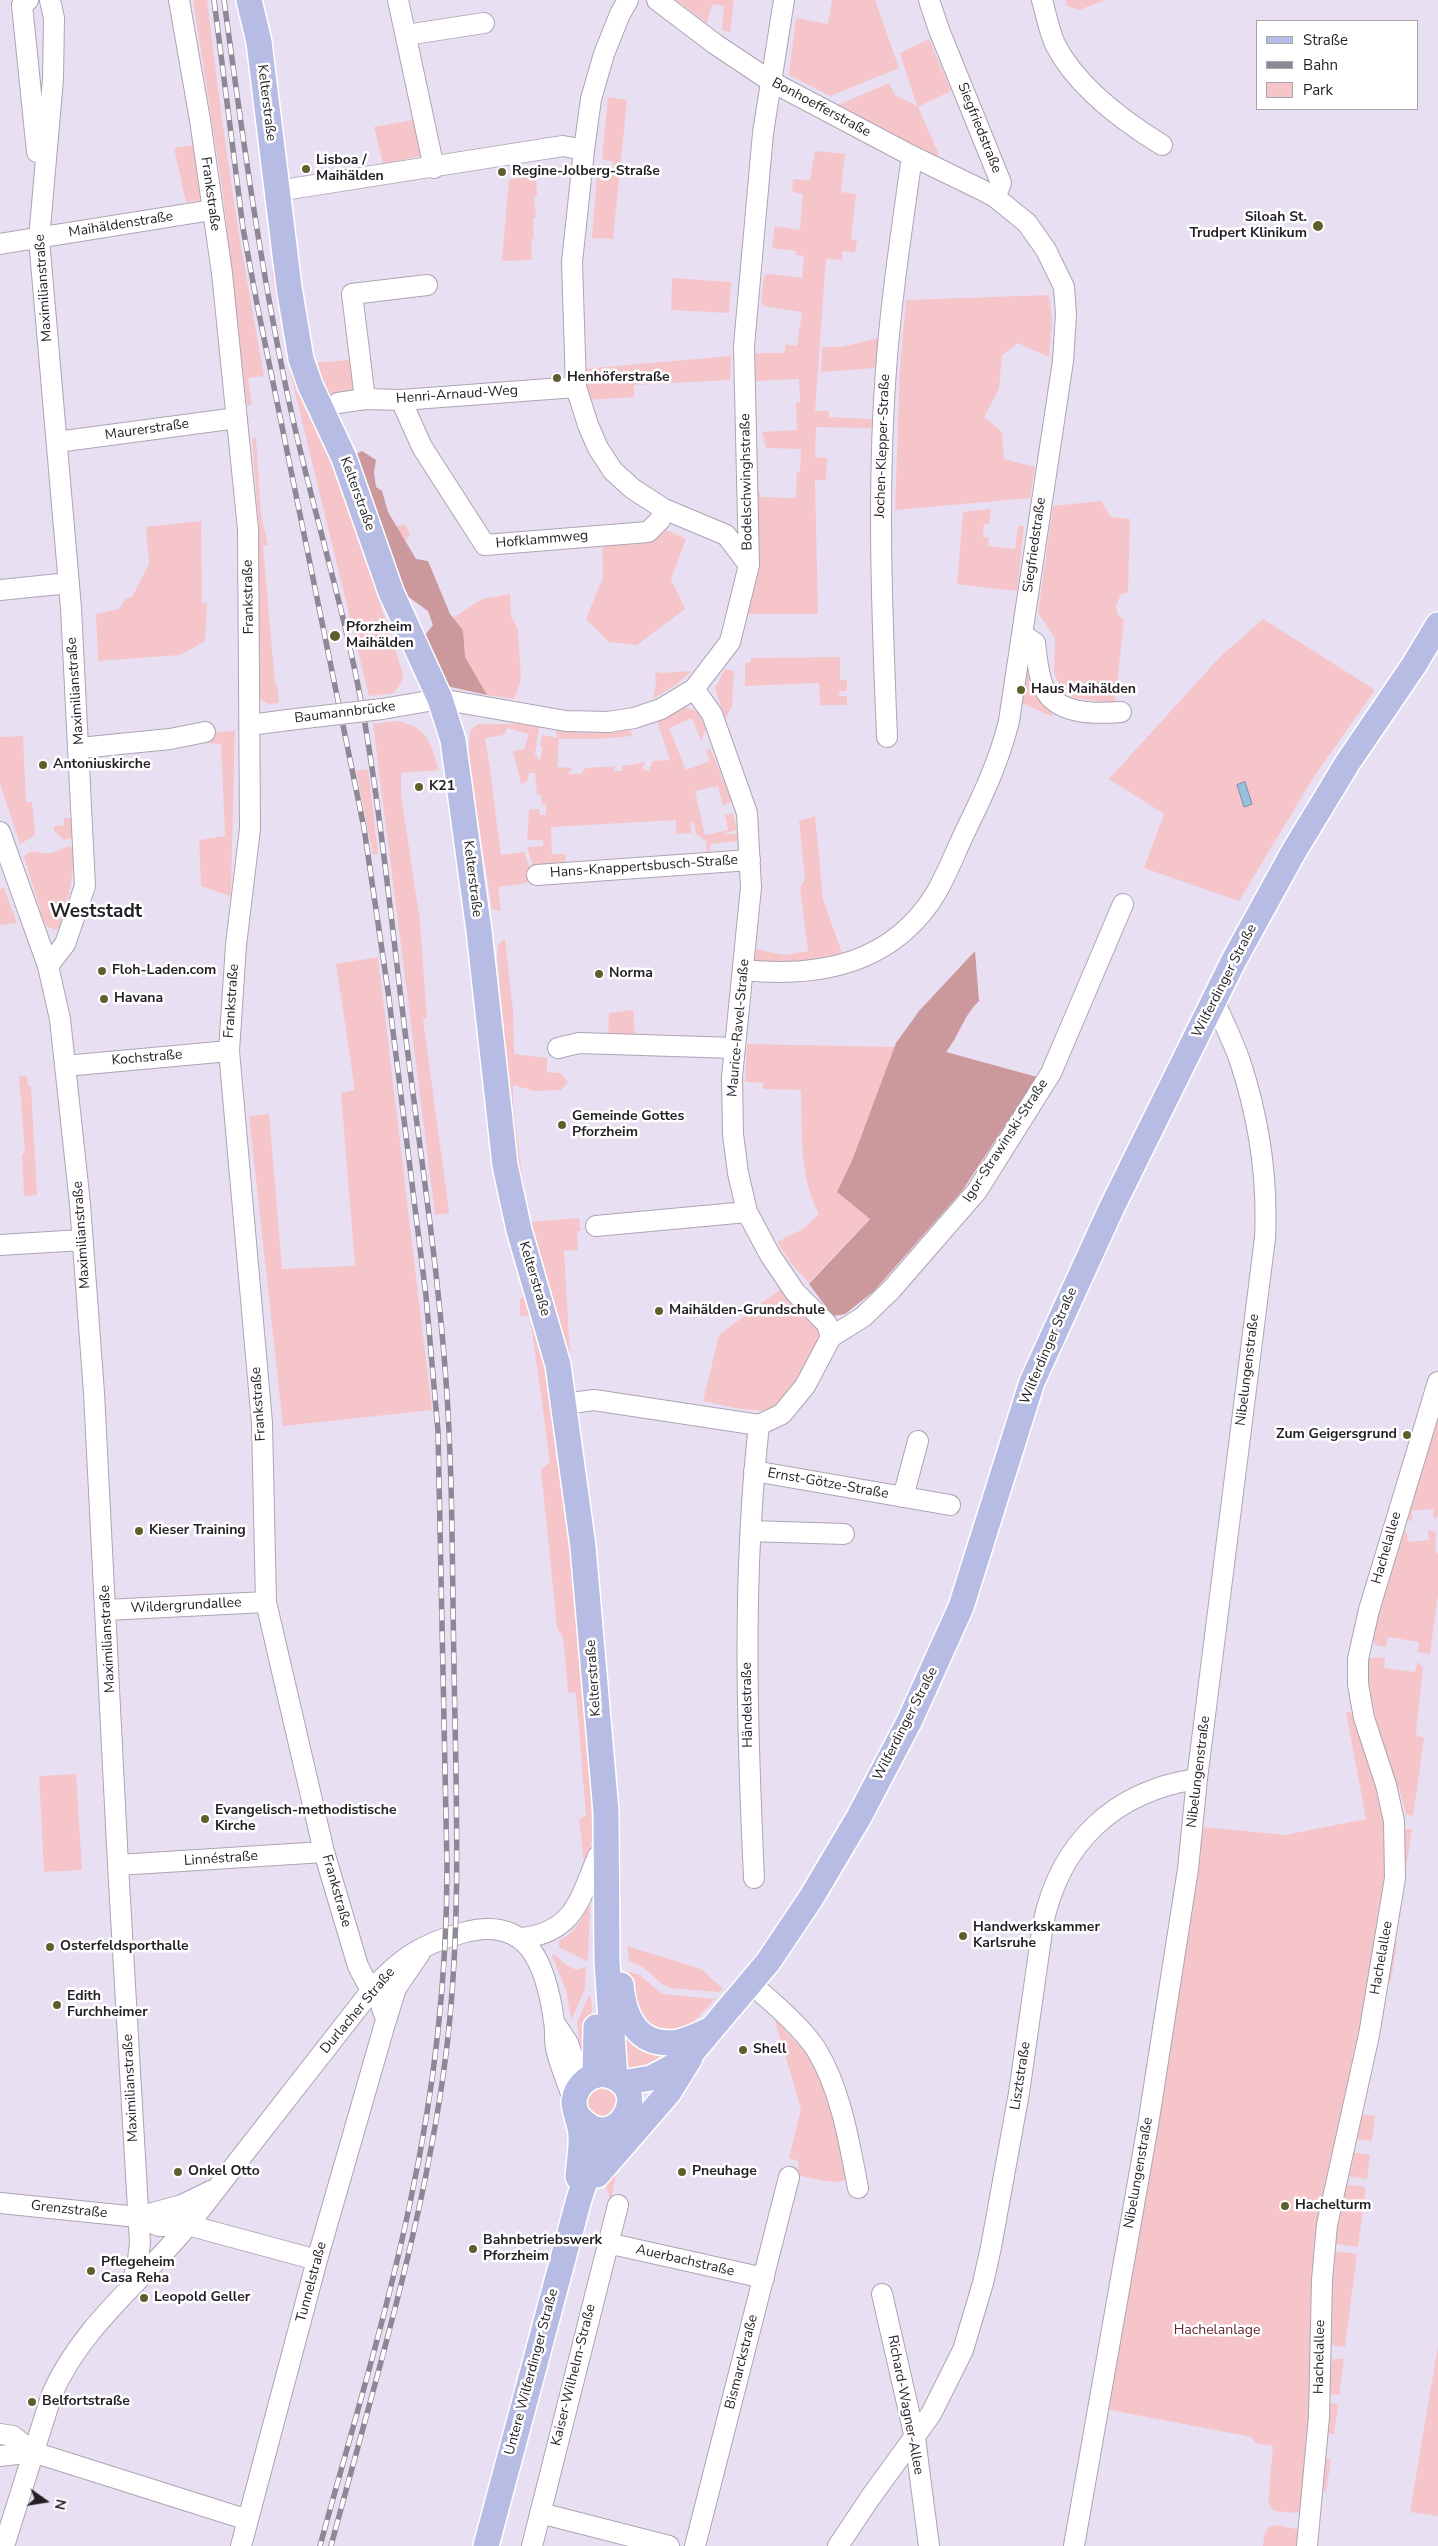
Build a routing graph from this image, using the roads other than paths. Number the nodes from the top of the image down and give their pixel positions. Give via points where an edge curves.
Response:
1 (50, 0) edge
2 (179, 0) edge
3 (249, 0) edge
4 (398, 0) edge
5 (628, 0) edge
6 (784, 0) edge
7 (929, 0) edge
8 (1042, 0) edge
9 (660, 1) edge
10 (22, 2) edge
11 (484, 23) dead end
12 (406, 35) junction
13 (772, 82) junction
14 (1162, 145) dead end
15 (584, 150) junction
16 (912, 156) junction
17 (434, 168) junction
18 (42, 190) junction
19 (277, 191) junction
20 (995, 198) junction
21 (212, 210) junction
22 (39, 239) junction
23 (0, 244) edge
24 (427, 285) dead end
25 (576, 388) junction
26 (365, 399) junction
27 (401, 400) junction
28 (338, 403) dead end
29 (237, 418) junction
30 (57, 442) junction
31 (664, 509) junction
32 (749, 565) junction
33 (69, 583) junction
34 (0, 590) edge
35 (1438, 625) edge
36 (1022, 634) junction
37 (694, 689) junction
38 (440, 699) junction
39 (1121, 712) dead end
40 (250, 725) junction
41 (205, 732) dead end
42 (887, 737) dead end
43 (80, 748) junction
44 (0, 832) edge
45 (750, 860) junction
46 (537, 875) dead end
47 (1123, 904) dead end
48 (48, 966) junction
49 (743, 970) junction
50 (1214, 1001) junction
51 (558, 1048) dead end
52 (734, 1048) junction
53 (229, 1051) junction
54 (65, 1066) junction
55 (747, 1212) junction
56 (596, 1226) dead end
57 (82, 1240) junction
58 (0, 1245) edge
59 (831, 1337) junction
60 (1438, 1382) edge
61 (564, 1404) junction
62 (759, 1425) junction
63 (918, 1441) dead end
64 (754, 1471) junction
65 (903, 1497) junction
66 (950, 1506) dead end
67 (751, 1531) junction
68 (844, 1534) dead end
69 (266, 1602) junction
70 (106, 1610) junction
71 (1197, 1779) junction
72 (324, 1852) junction
73 (603, 1854) junction
74 (118, 1866) junction
75 (754, 1878) dead end
76 (522, 1938) junction
77 (426, 1945) junction
78 (751, 1984) junction
79 (370, 1991) junction
80 (386, 2019) junction
81 (555, 2023) junction
82 (701, 2040) junction
83 (674, 2066) junction
84 (605, 2079) junction
85 (577, 2110) junction
86 (627, 2120) junction
87 (789, 2178) dead end
88 (858, 2188) dead end
89 (215, 2189) junction
90 (578, 2199) junction
91 (0, 2203) edge
92 (618, 2205) dead end
93 (138, 2217) junction
94 (188, 2225) junction
95 (607, 2243) junction
96 (317, 2260) junction
97 (764, 2278) junction
98 (129, 2289) junction
99 (882, 2294) dead end
100 (0, 2434) edge
101 (915, 2438) junction
102 (33, 2452) junction
103 (0, 2456) edge
104 (540, 2513) junction
105 (248, 2520) junction
106 (4, 2546) edge
107 (241, 2546) edge
108 (486, 2546) edge
109 (532, 2546) edge
110 (668, 2546) edge
111 (695, 2546) edge
112 (838, 2546) edge
113 (929, 2546) edge
114 (1074, 2546) edge
115 (1307, 2546) edge

1 - 18 street, Maximilianstraße via 54,18 53,79
2 - 21 street, Frankstraße
3 - 19 main road, Kelterstraße via 259,42
4 - 12 street
5 - 15 street via 604,54 591,99
6 - 13 street, Bodelschwinghstraße
7 - 20 street, Siegfriedstraße via 1002,182
8 - 14 street via 1055,44 1083,84 1132,127
9 - 13 street, Bonhoefferstraße via 715,44
10 - 18 street, Maximilianstraße
11 - 12 street
12 - 17 street
13 - 16 street, Bonhoefferstraße
13 - 32 street, Bodelschwinghstraße via 763,133 744,346
15 - 17 street via 563,146
15 - 25 street via 572,268
16 - 20 street, Bonhoefferstraße
16 - 42 street, Jochen-Klepper-Straße via 886,370 880,514
17 - 19 street
18 - 22 street, Maximilianstraße
19 - 38 main road, Kelterstraße via 293,319 304,368 347,464 391,592
20 - 36 street, Siegfriedstraße via 1026,223 1046,250 1064,287 1066,314 1063,361
21 - 22 street, Maihäldenstraße
21 - 29 street, Frankstraße
22 - 23 street, Maihäldenstraße
22 - 30 street, Maximilianstraße
24 - 26 street via 352,294
25 - 27 street, Henri-Arnaud-Weg
25 - 31 street via 588,424 605,459 633,489
26 - 27 street, Henri-Arnaud-Weg
26 - 28 street, Henri-Arnaud-Weg
27 - 31 street, Hofklammweg via 422,447 485,545 648,532 660,520
29 - 30 street, Maurerstraße
29 - 40 street, Frankstraße via 248,529
30 - 33 street, Maximilianstraße
31 - 32 street via 726,535
32 - 37 street, Bodelschwinghstraße via 730,642
33 - 34 street
33 - 43 street, Maximilianstraße
35 - 50 main road, Wilferdinger Straße via 1316,812
36 - 39 street via 1035,643 1044,689 1054,700 1068,709 1096,714
36 - 49 street, Siegfriedstraße via 1002,750 936,892 922,911 895,939 863,958 802,973
37 - 38 street, Bodelschwinghstraße via 647,715 608,722 566,721
37 - 45 street, Maurice-Ravel-Straße via 712,714 747,813
38 - 40 street, Baumannbrücke, bridge
38 - 61 main road, Kelterstraße via 453,740 458,772 505,1165 519,1230 551,1334
40 - 53 street, Frankstraße via 250,829 236,945
41 - 43 street
43 - 48 street, Maximilianstraße via 85,886 65,944
44 - 48 street
45 - 46 street, Hans-Knappertsbusch-Straße
45 - 49 street, Maurice-Ravel-Straße via 752,887
47 - 59 street, Igor-Strawinski-Straße via 1051,1073 977,1191 864,1317
48 - 54 street, Maximilianstraße via 60,1019
49 - 52 street, Maurice-Ravel-Straße
50 - 71 street, Nibelungenstraße via 1240,1060 1264,1155 1265,1238
50 - 78 main road, Wilferdinger Straße via 1112,1207 1032,1382 961,1607 928,1682 859,1817 792,1926
51 - 52 street via 579,1043
52 - 55 street, Maurice-Ravel-Straße via 733,1134
53 - 54 street, Kochstraße
53 - 69 street, Frankstraße via 262,1423
54 - 57 street, Maximilianstraße
55 - 56 street
55 - 59 street, Maurice-Ravel-Straße via 770,1255 795,1292 827,1324
57 - 58 street
57 - 70 street, Maximilianstraße
59 - 62 street via 804,1386 782,1414
60 - 115 street, Hachelallee via 1369,1610 1358,1658 1358,1684 1364,1718 1392,1809 1396,1840 1395,1878 1369,2036 1327,2225 1317,2444
61 - 62 street via 594,1400
61 - 73 main road, Kelterstraße via 587,1586 602,1782
62 - 64 street, Händelstraße
63 - 65 street, Ernst-Götze-Straße
64 - 65 street, Ernst-Götze-Straße
64 - 67 street, Händelstraße
65 - 66 street, Ernst-Götze-Straße
67 - 68 street
67 - 75 street, Händelstraße via 747,1724
69 - 70 street, Wildergrundallee
69 - 72 street, Frankstraße
70 - 74 street, Maximilianstraße
71 - 101 street, Lisztstraße via 1156,1787 1118,1807 1081,1840 1057,1877 1043,1924 1019,2093 983,2283 950,2378
71 - 114 street, Nibelungenstraße via 1188,1869 1148,2124
72 - 74 street, Linnéstraße
72 - 79 street, Frankstraße via 358,1966
73 - 76 street, Kelterstraße via 568,1919 548,1932
73 - 82 main road via 627,2014 637,2030 656,2041
73 - 84 main road, Kelterstraße via 607,1962
74 - 93 street, Maximilianstraße
76 - 77 street, Durlacher Straße via 508,1931 484,1928
76 - 81 street via 542,1972
77 - 79 street, Durlacher Straße via 387,1972
77 - 80 street, Tunnelstraße via 396,1988
78 - 82 main road, Wilferdinger Straße
78 - 88 street via 772,2001 816,2048 844,2119
79 - 80 street via 380,2002
79 - 89 street, Durlacher Straße
80 - 96 street, Tunnelstraße
81 - 84 street via 568,2042 573,2058
81 - 85 street via 555,2045
82 - 83 main road, Wilferdinger Straße
82 - 86 main road via 669,2092
83 - 84 main road, Wilferdinger Straße via 651,2078
83 - 86 main road, Wilferdinger Straße
84 - 85 main road via 578,2089
84 - 86 main road via 629,2097
85 - 86 main road via 584,2124 597,2130
85 - 90 main road, Untere Wilferdinger Straße via 581,2145
86 - 90 main road
86 - 90 main road, Untere Wilferdinger Straße via 592,2160
87 - 97 street, Bismarckstraße
89 - 93 street, Durlacher Straße via 182,2205
89 - 94 street, Durlacher Straße
90 - 108 main road, Untere Wilferdinger Straße
91 - 93 street, Grenzstraße
92 - 95 street, Kaiser-Wilhelm-Straße
93 - 94 street via 159,2226
93 - 98 street, Maximilianstraße via 140,2243 137,2268
94 - 96 street
94 - 98 street, Durlacher Straße
95 - 97 street, Auerbachstraße
95 - 104 street, Kaiser-Wilhelm-Straße
96 - 105 street, Tunnelstraße
97 - 111 street, Bismarckstraße
98 - 102 street, Durlacher Straße via 75,2350 62,2370
99 - 101 street, Richard-Wagner-Allee
100 - 102 street via 14,2436
101 - 112 street, Lisztstraße
101 - 113 street, Richard-Wagner-Allee
102 - 103 street
102 - 105 street
102 - 106 street, Durlacher Straße
104 - 109 street, Kaiser-Wilhelm-Straße
104 - 110 street
105 - 107 street, Tunnelstraße

